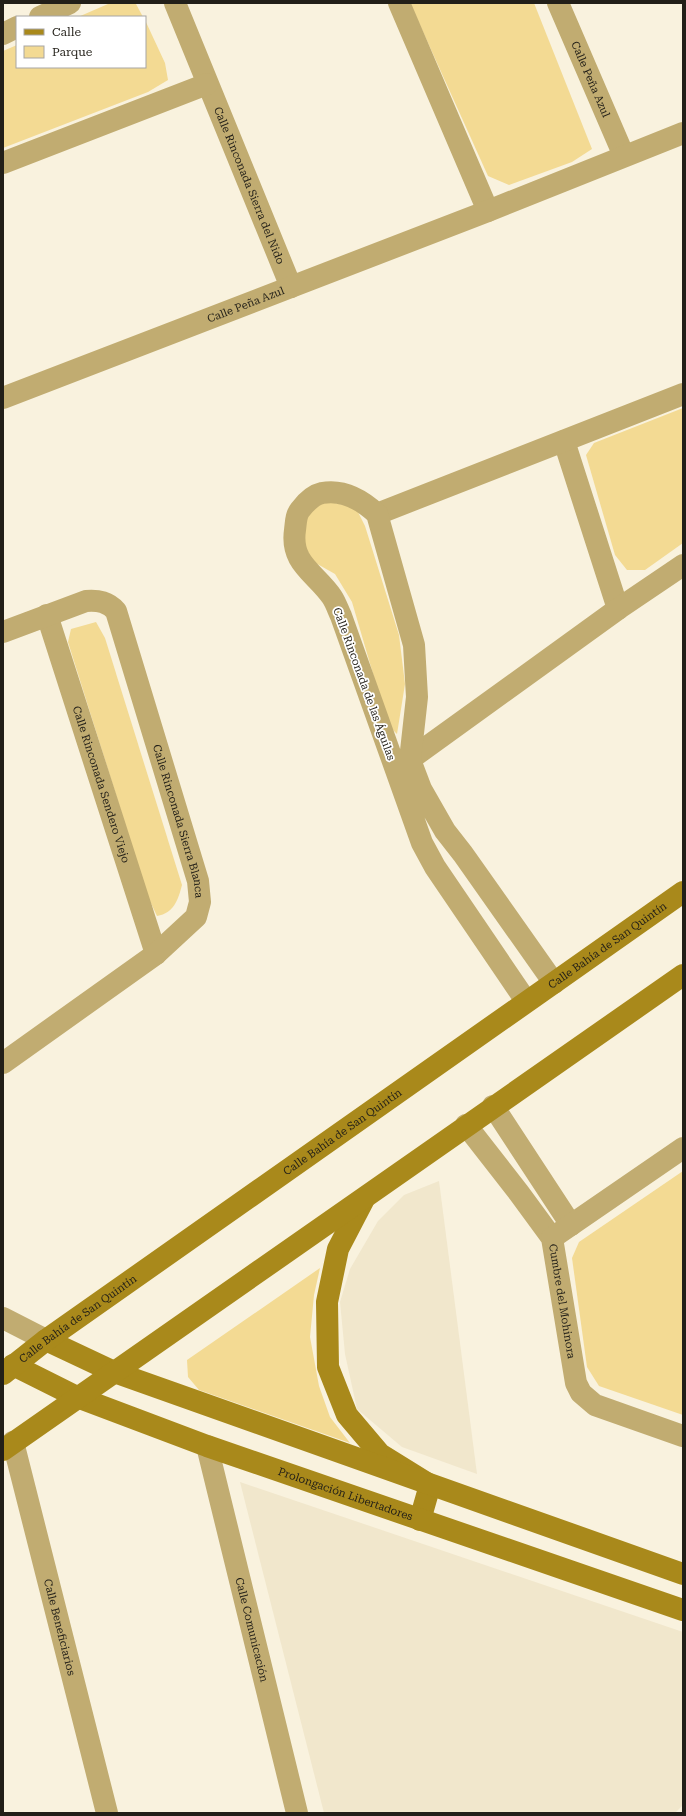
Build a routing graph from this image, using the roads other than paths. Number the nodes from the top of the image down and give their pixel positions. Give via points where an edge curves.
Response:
1 (70, 3) edge
2 (175, 3) edge
3 (399, 3) edge
4 (558, 3) edge
5 (42, 16) edge
6 (16, 28) edge
7 (3, 34) edge
8 (207, 84) junction
9 (683, 132) edge
10 (624, 156) junction
11 (3, 163) edge
12 (488, 211) junction
13 (291, 287) junction
14 (683, 394) edge
15 (3, 398) edge
16 (564, 441) junction
17 (377, 514) junction
18 (683, 565) edge
19 (618, 609) junction
20 (47, 616) junction
21 (3, 632) edge
22 (403, 765) junction
23 (683, 892) edge
24 (156, 954) junction
25 (683, 975) edge
26 (554, 983) junction
27 (526, 1001) junction
28 (3, 1063) edge
29 (493, 1106) junction
30 (466, 1125) junction
31 (683, 1148) edge
32 (364, 1199) junction
33 (571, 1225) junction
34 (552, 1238) junction
35 (3, 1318) edge
36 (46, 1340) junction
37 (6, 1367) edge
38 (114, 1372) junction
39 (77, 1397) junction
40 (683, 1436) edge
41 (8, 1446) edge
42 (207, 1446) junction
43 (430, 1485) junction
44 (420, 1520) junction
45 (683, 1574) edge
46 (683, 1610) edge
47 (107, 1813) edge
48 (297, 1813) edge

1 - 5 street
2 - 8 street, Calle Rinconada Sierra del Nido
3 - 12 street
4 - 10 street, Calle Peña Azul
6 - 7 street
8 - 11 street
8 - 13 street, Calle Rinconada Sierra del Nido
9 - 10 street, Calle Peña Azul
10 - 12 street, Calle Peña Azul
12 - 13 street, Calle Peña Azul
13 - 15 street, Calle Peña Azul
14 - 16 street
16 - 17 street
16 - 19 street
17 - 22 street, Calle Rinconada de las Águilas via 414,645 417,697
17 - 22 street, Calle Rinconada de las Águilas via 364,502 347,494 318,494 306,502 297,514 293,540 307,571 332,597
18 - 19 street, Calle Rinconada de las Águilas
19 - 22 street, Calle Rinconada de las Águilas
20 - 21 street, Calle Rinconada Sierra Blanca
20 - 24 street, Calle Rinconada Sendero Viejo
20 - 24 street, Calle Rinconada Sierra Blanca via 86,600 106,603 116,611 200,891 196,917
22 - 26 street, Calle Rinconada de las Águilas via 421,789 445,831 464,854
22 - 27 street, Calle Rinconada de las Águilas via 420,836 435,867
23 - 26 street, Calle Bahía de San Quintín
24 - 28 street, Calle Rinconada Sierra Blanca
25 - 29 street
26 - 27 street, Calle Bahía de San Quintín
27 - 36 street, Calle Bahía de San Quintín
29 - 30 street
29 - 33 street
30 - 32 street
30 - 34 street, Cumbre del Mohinora
31 - 33 street
32 - 38 street
32 - 43 street via 338,1250 327,1302 328,1367 347,1415 380,1454
33 - 34 street
34 - 40 street, Cumbre del Mohinora via 576,1383 581,1393 595,1405
35 - 36 street
36 - 37 street, Calle Bahía de San Quintín
36 - 38 street
37 - 39 street, Prolongación Libertadores
38 - 39 street
38 - 43 street
39 - 41 street
39 - 42 street, Prolongación Libertadores
41 - 47 street, Calle Beneficiarios
42 - 44 street, Prolongación Libertadores
42 - 48 street, Calle Comunicación
43 - 44 street
43 - 45 street
44 - 46 street, Prolongación Libertadores

